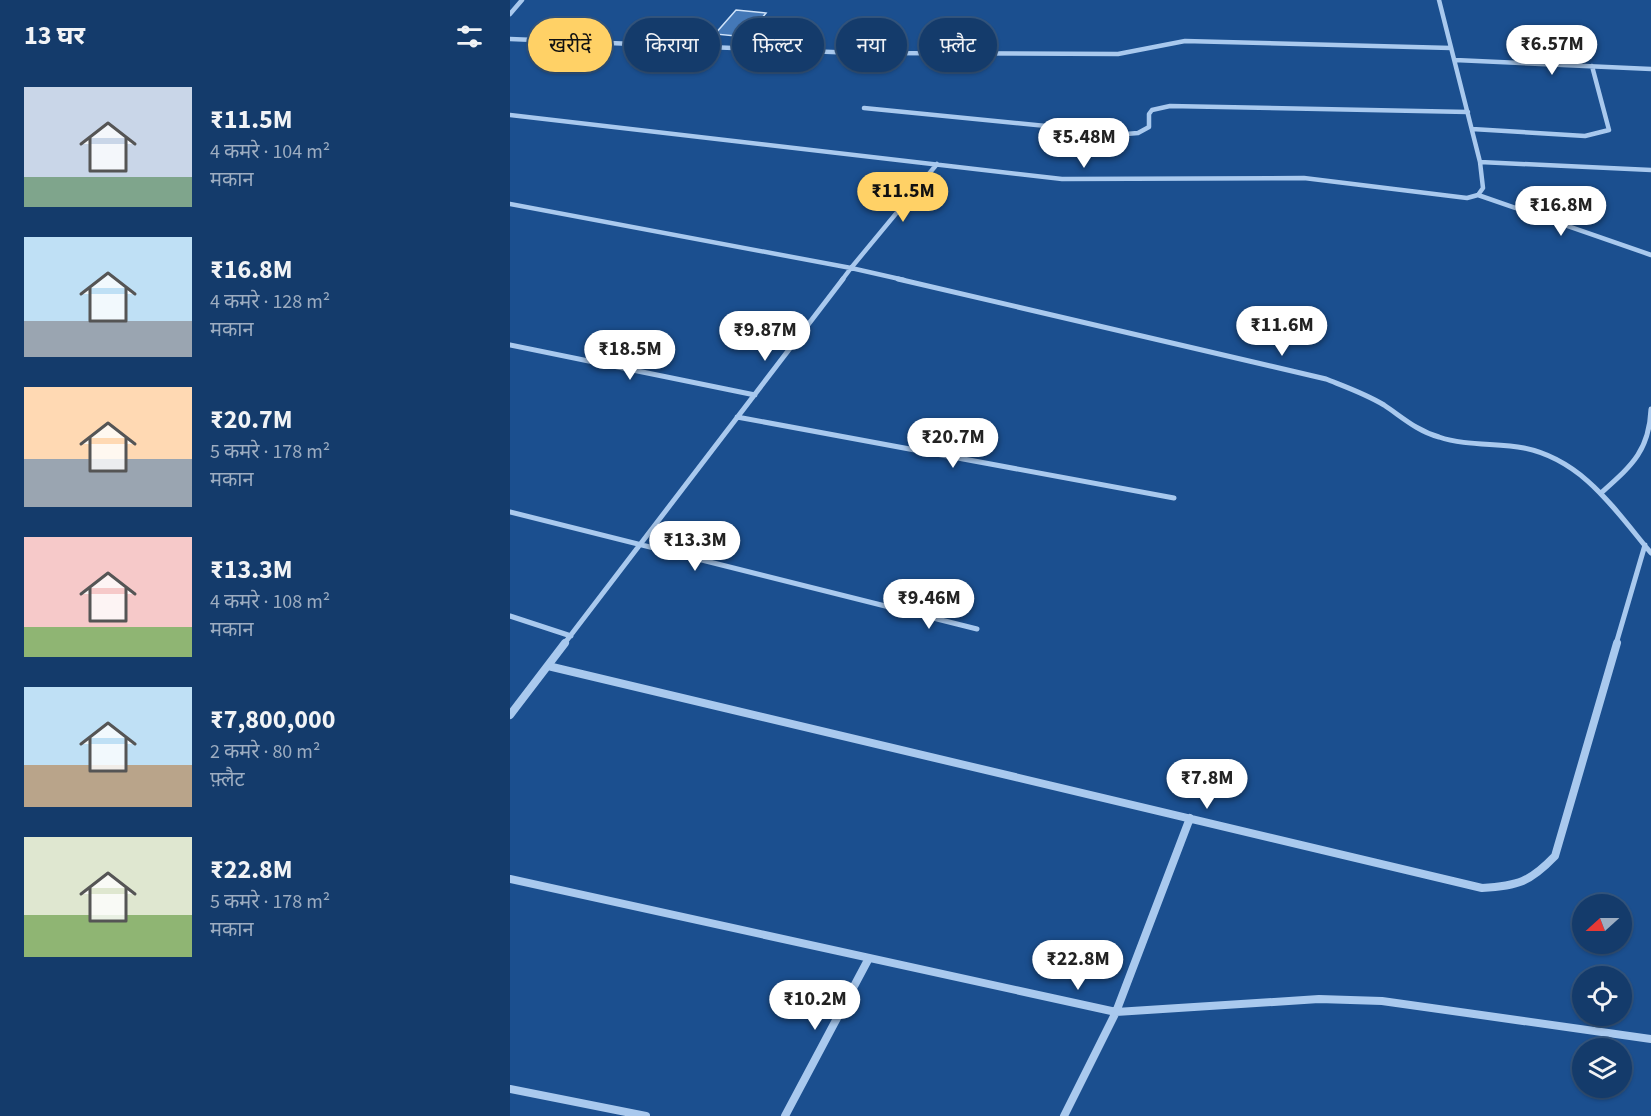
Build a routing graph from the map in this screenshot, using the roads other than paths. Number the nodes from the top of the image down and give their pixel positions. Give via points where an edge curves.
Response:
1 (522, 0) edge
2 (1439, 0) edge
3 (510, 14) edge
4 (510, 39) edge
5 (1451, 48) junction
6 (1455, 60) junction
7 (1592, 66) junction
8 (1651, 69) edge
9 (864, 108) dead end
10 (1468, 112) junction
11 (510, 115) edge
12 (1472, 129) junction
13 (1480, 162) junction
14 (937, 164) junction
15 (1651, 170) edge
16 (1478, 195) junction
17 (510, 204) edge
18 (1651, 255) edge
19 (851, 268) junction
20 (510, 345) edge
21 (755, 394) junction
22 (1651, 409) edge
23 (737, 417) junction
24 (1601, 493) junction
25 (1174, 498) dead end
26 (510, 512) edge
27 (640, 545) junction
28 (1646, 545) junction
29 (1651, 553) edge
30 (510, 616) edge
31 (977, 629) dead end
32 (570, 636) junction
33 (548, 666) junction
34 (510, 716) edge
35 (1190, 818) junction
36 (510, 879) edge
37 (869, 958) junction
38 (1116, 1012) junction
39 (1651, 1039) edge
40 (510, 1089) edge
41 (1068, 1113) edge
42 (646, 1116) edge
43 (785, 1116) edge

1 - 3 street
2 - 5 street
4 - 5 street via 888,53 1118,54 1185,41
5 - 6 street
6 - 7 street
6 - 10 street
7 - 8 street
7 - 12 street via 1610,130 1585,136
9 - 10 street via 1126,134 1145,131 1152,110 1170,106
10 - 12 street
11 - 14 street
12 - 13 street
13 - 15 street
13 - 16 street via 1483,188
14 - 16 street via 1103,182 1297,178 1453,198
14 - 19 street
16 - 18 street
17 - 19 street
19 - 21 street
19 - 24 street via 1326,380 1360,392 1412,426 1440,438 1523,448 1551,456
20 - 21 street
21 - 23 street
22 - 24 street via 1651,430 1645,447 1634,463
23 - 25 street
23 - 27 street
24 - 28 street
26 - 27 street
27 - 31 street
27 - 32 street
28 - 29 street
28 - 35 street via 1555,856 1519,886 1482,888
30 - 32 street
32 - 33 street
33 - 34 street
33 - 35 street
35 - 38 street
36 - 37 street
37 - 38 street
37 - 43 street
38 - 39 street via 1319,999 1382,1002
38 - 41 street
40 - 42 street

